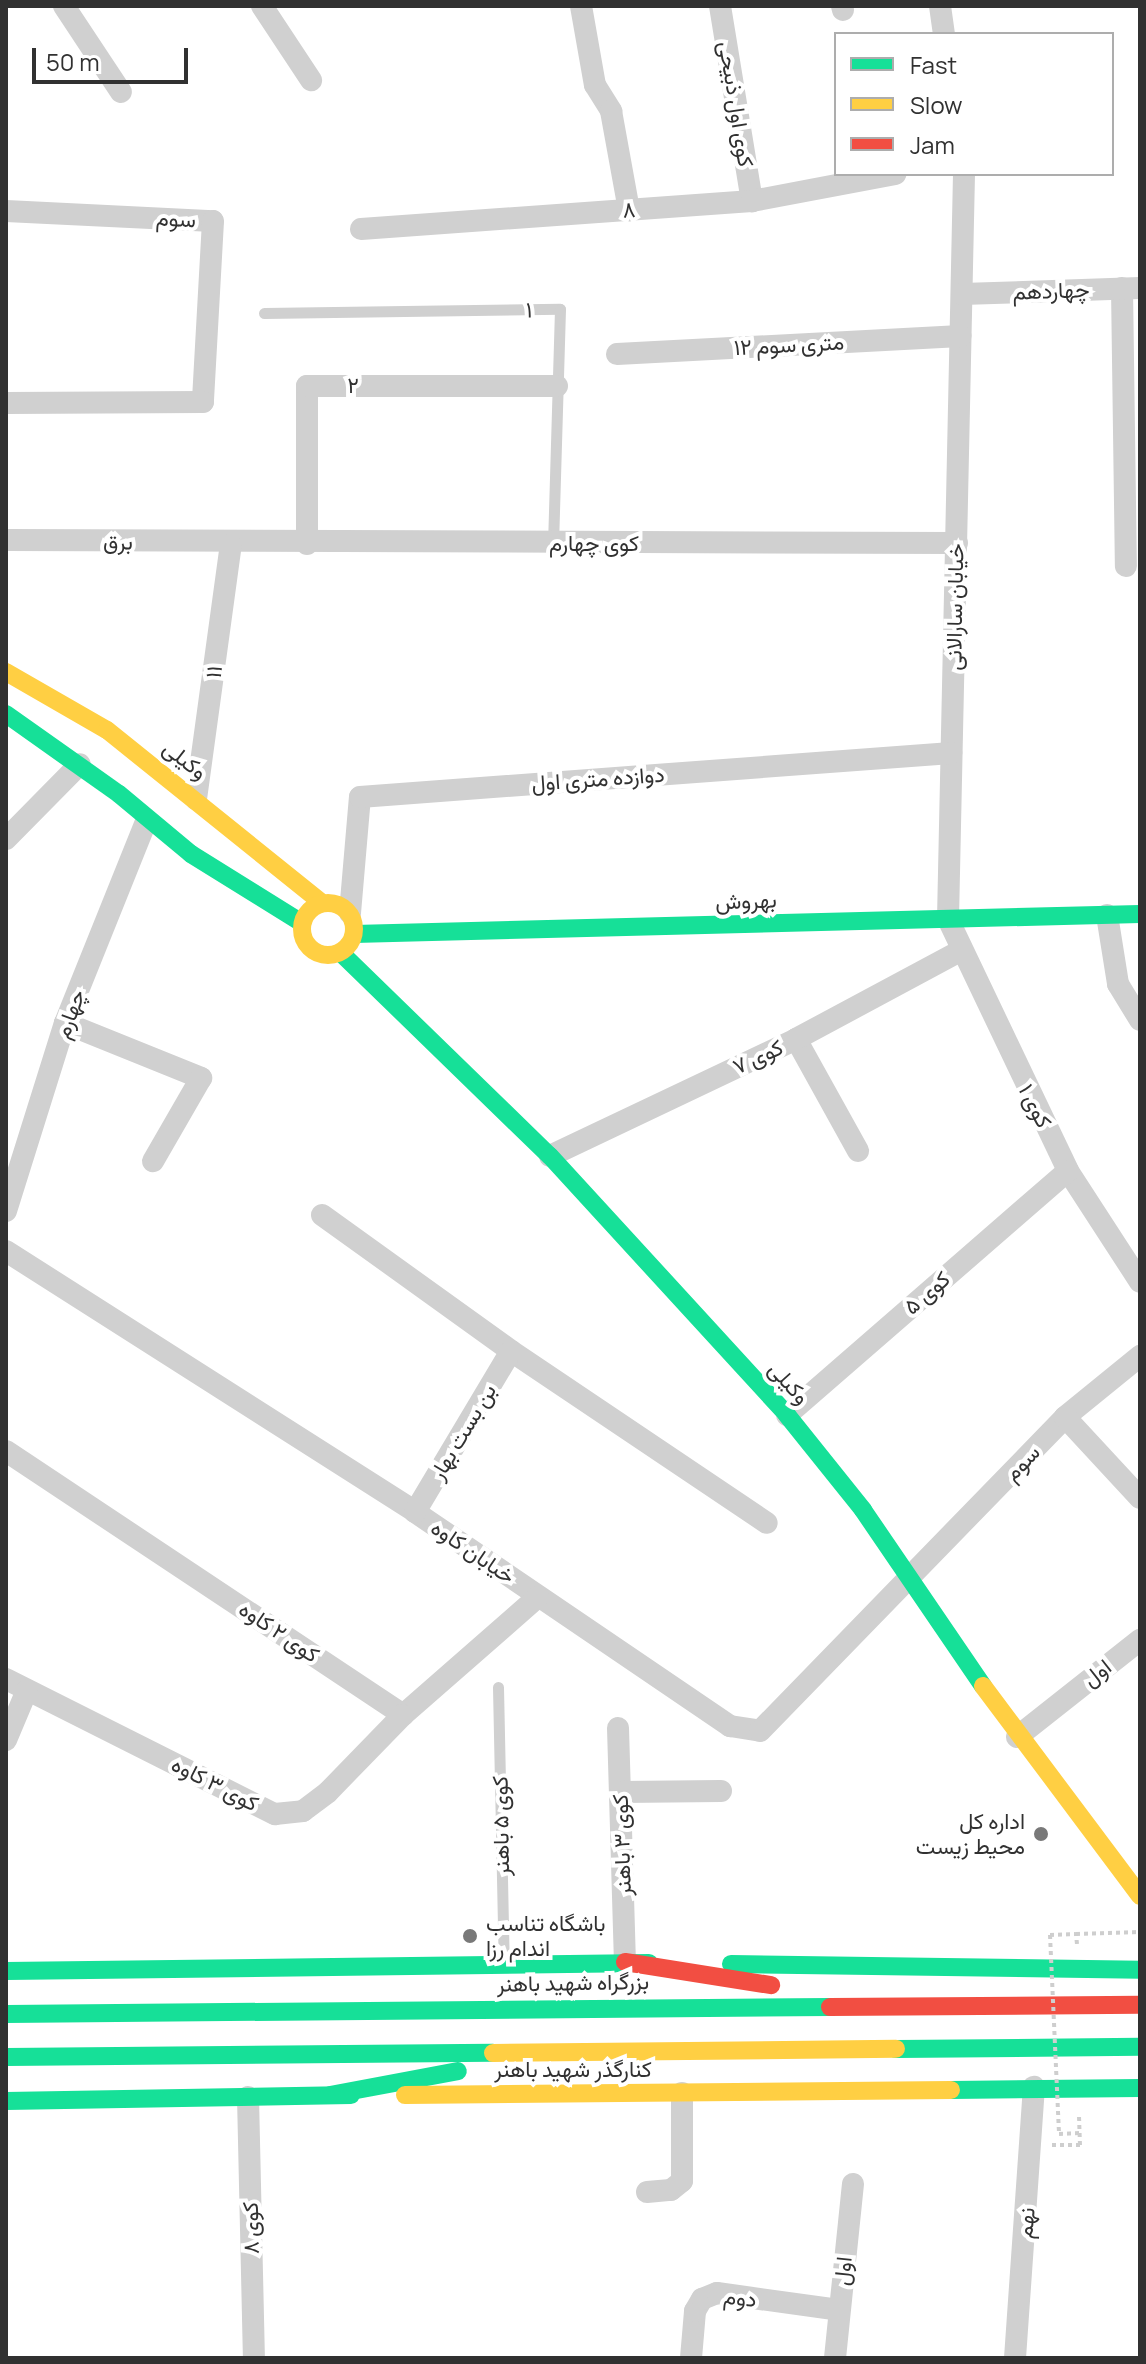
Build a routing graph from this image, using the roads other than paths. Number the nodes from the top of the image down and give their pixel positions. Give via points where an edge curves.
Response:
1 (64, 6) edge
2 (262, 6) edge
3 (581, 6) edge
4 (720, 6) edge
5 (940, 6) edge
6 (944, 32) edge
7 (311, 80) dead end
8 (121, 92) dead end
9 (884, 176) edge
10 (964, 176) edge
11 (752, 201) junction
12 (629, 210) junction
13 (6, 211) edge
14 (361, 229) dead end
15 (1131, 288) edge
16 (962, 294) junction
17 (264, 313) dead end
18 (961, 336) junction
19 (617, 354) dead end
20 (557, 386) junction
21 (6, 403) edge
22 (6, 540) edge
23 (957, 543) junction
24 (231, 544) junction
25 (307, 544) junction
26 (553, 544) junction
27 (1126, 566) dead end
28 (6, 672) edge
29 (6, 714) edge
30 (951, 753) junction
31 (80, 764) junction
32 (196, 799) junction
33 (146, 821) junction
34 (6, 839) edge
35 (322, 903) junction
36 (1140, 914) edge
37 (1107, 915) junction
38 (948, 919) junction
39 (302, 923) junction
40 (352, 923) junction
41 (962, 950) junction
42 (341, 953) junction
43 (1140, 1020) edge
44 (65, 1023) junction
45 (796, 1039) junction
46 (858, 1151) dead end
47 (550, 1156) junction
48 (153, 1161) dead end
49 (1068, 1171) junction
50 (6, 1211) edge
51 (322, 1215) dead end
52 (6, 1251) edge
53 (1138, 1276) edge
54 (511, 1351) junction
55 (1140, 1356) edge
56 (787, 1415) junction
57 (1065, 1417) junction
58 (6, 1451) edge
59 (1140, 1498) edge
60 (415, 1512) junction
61 (767, 1523) dead end
62 (911, 1578) junction
63 (538, 1597) junction
64 (1140, 1640) edge
65 (6, 1679) edge
66 (498, 1687) dead end
67 (27, 1690) junction
68 (403, 1715) junction
69 (618, 1728) dead end
70 (1017, 1737) junction
71 (6, 1740) edge
72 (721, 1791) dead end
73 (621, 1792) junction
74 (1140, 1896) edge
75 (625, 1962) junction
76 (504, 1964) junction
77 (1140, 1970) edge
78 (6, 1971) edge
79 (891, 2003) junction
80 (1140, 2005) edge
81 (6, 2014) edge
82 (1140, 2047) edge
83 (575, 2049) junction
84 (6, 2057) edge
85 (1034, 2087) junction
86 (1140, 2088) edge
87 (682, 2093) junction
88 (330, 2095) junction
89 (248, 2097) junction
90 (6, 2101) edge
91 (853, 2184) dead end
92 (647, 2192) dead end
93 (839, 2310) junction
94 (254, 2358) edge
95 (691, 2358) edge
96 (835, 2358) edge
97 (1015, 2358) edge

1 - 8 street
2 - 7 street
3 - 12 street via 595,85 611,111
4 - 11 street, کوی اول ذبیحی
5 - 6 street
9 - 11 street, ۸
10 - 16 street, خیابان سارالانی
11 - 12 street, ۸
12 - 14 street, ۸
13 - 21 street, سوم via 213,221 203,402
15 - 16 street, چهاردهم
15 - 27 street
16 - 18 street, خیابان سارالانی
17 - 20 lane, ۱ via 560,309
18 - 19 street, ۱۲ متری سوم
18 - 23 street, خیابان سارالانی
20 - 25 street, ۲ via 307,386
20 - 26 lane, ۱
22 - 24 street, برق
23 - 26 street, کوی چهارم
23 - 30 street, خیابان سارالانی
24 - 25 street, کوی چهارم
24 - 32 street, ۱۱
25 - 26 street, کوی چهارم
28 - 32 main road, وکیلی via 107,730
29 - 31 main road
30 - 38 street, خیابان سارالانی
30 - 40 street, دوازده متری اول via 360,797
31 - 33 main road
31 - 34 street
32 - 35 main road, وکیلی
33 - 39 main road
33 - 44 street, چهارم
35 - 39 main road via 309,910
35 - 40 main road via 338,904
36 - 37 main road, بهروش
37 - 38 main road, بهروش
37 - 43 street via 1118,984
38 - 40 main road, بهروش
38 - 41 street, کوی ۱
39 - 42 main road via 303,939 312,951 326,956
40 - 42 main road
41 - 45 street, کوی ۷
41 - 49 street, کوی ۱
42 - 47 main road, وکیلی
44 - 48 street via 201,1078
44 - 50 street, چهارم
45 - 46 street
45 - 47 street, کوی ۷
47 - 56 main road, وکیلی
49 - 53 street, کوی ۱
49 - 56 street, کوی ۵
51 - 54 street
52 - 60 street, خیابان کاوه
54 - 60 street, بن بست بهار
54 - 61 street
55 - 57 street, سوم
56 - 62 main road, وکیلی
57 - 59 street
57 - 62 street, سوم
58 - 68 street, کوی ۲ کاوه
60 - 63 street, خیابان کاوه
62 - 63 street, خیابان کاوه via 760,1731 730,1726
62 - 70 main road, وکیلی
63 - 68 street
64 - 70 street, اول
65 - 67 street, کوی ۳ کاوه
66 - 76 lane, کوی ۵ باهنر
67 - 68 street, کوی ۳ کاوه via 275,1814 303,1811 328,1792
67 - 71 street
69 - 73 street, کوی ۳ باهنر
70 - 74 main road, وکیلی
72 - 73 street
73 - 75 street, کوی ۳ باهنر
75 - 76 main road
75 - 77 main road
75 - 79 main road
76 - 78 main road
79 - 80 main road, بزرگراه شهید باهنر
79 - 81 main road, بزرگراه شهید باهنر
82 - 83 main road
83 - 84 main road
83 - 88 main road
85 - 86 main road, کنارگذر شهید باهنر
85 - 87 main road, کنارگذر شهید باهنر
85 - 97 street, نهم
87 - 88 main road, کنارگذر شهید باهنر
87 - 92 street via 682,2181 671,2190
88 - 89 main road, کنارگذر شهید باهنر
89 - 90 main road, کنارگذر شهید باهنر
89 - 94 street, کوی ۸
91 - 93 street, اول
93 - 95 street, دوم via 717,2293 702,2299 695,2311
93 - 96 street, اول

